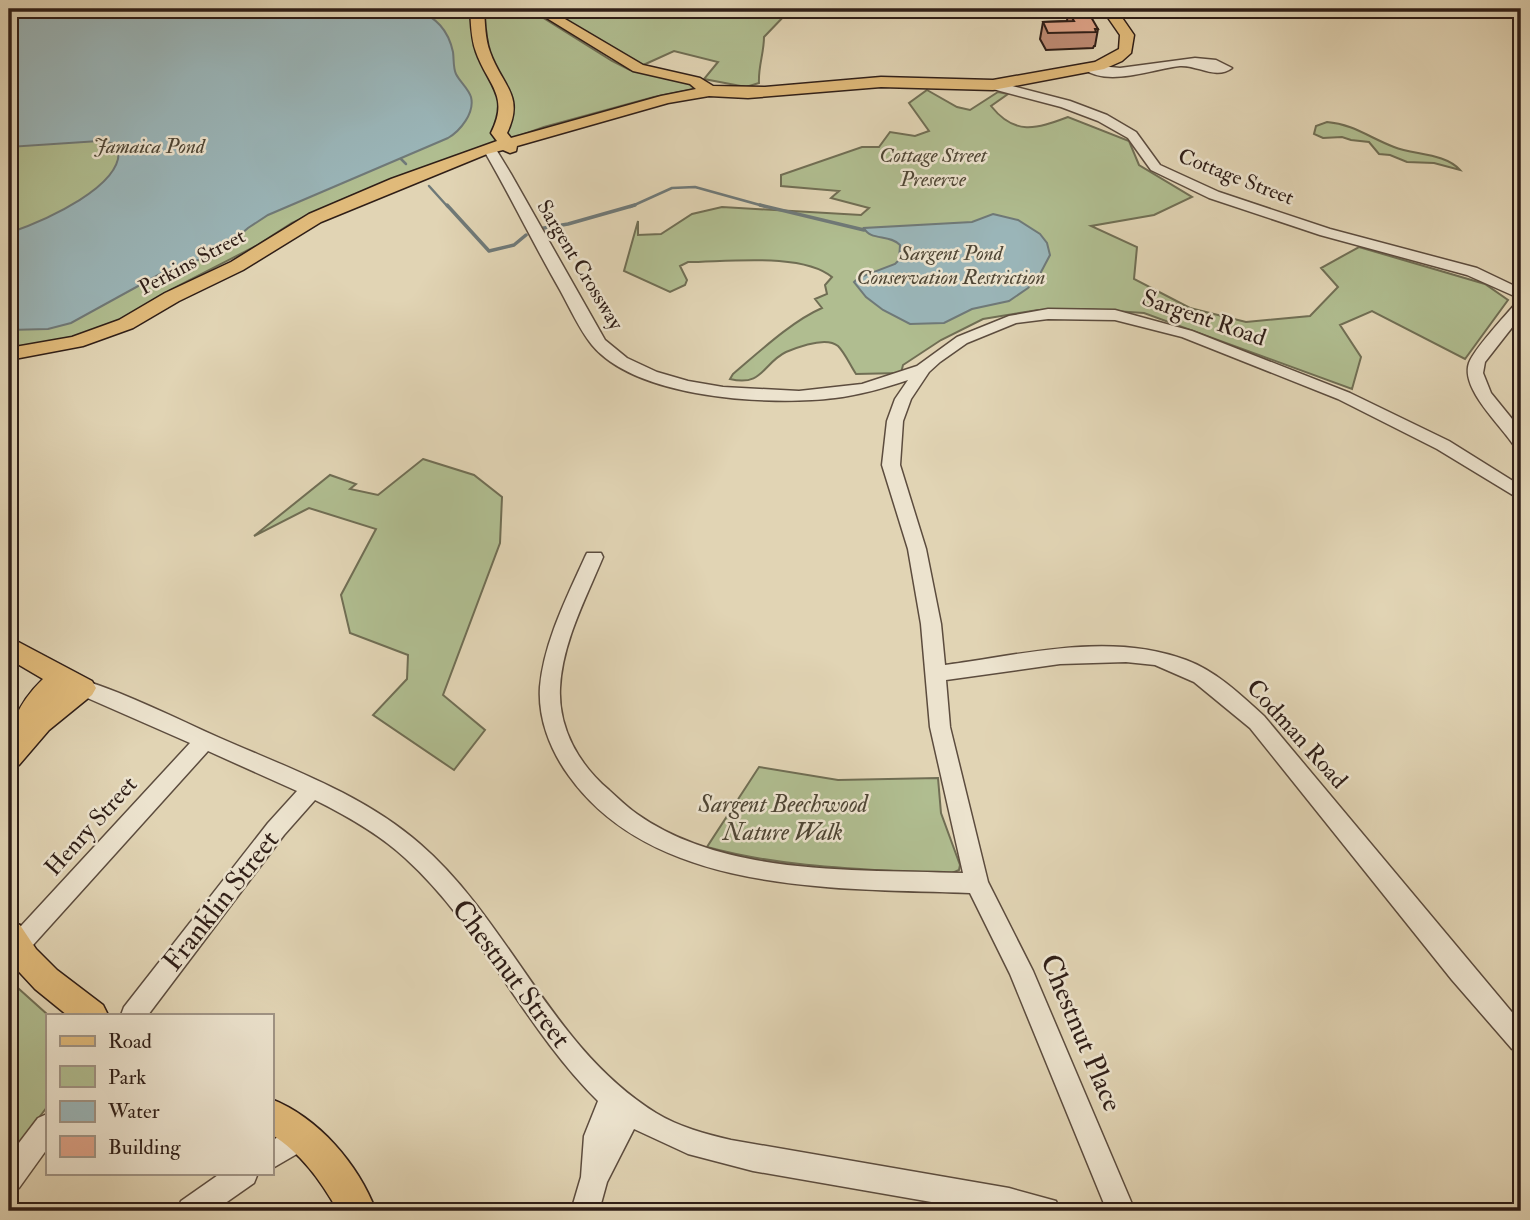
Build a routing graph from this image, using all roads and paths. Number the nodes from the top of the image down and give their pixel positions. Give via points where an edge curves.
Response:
1 (477, 9) edge
2 (539, 9) edge
3 (1109, 9) edge
4 (1198, 64) dead end
5 (1090, 69) junction
6 (993, 85) junction
7 (824, 87) joint
8 (707, 91) junction
9 (763, 91) junction
10 (510, 146) junction
11 (1486, 278) junction
12 (1521, 286) edge
13 (1521, 295) edge
14 (1521, 306) edge
15 (9, 354) edge
16 (923, 369) junction
17 (861, 389) junction
18 (898, 408) junction
19 (1521, 443) edge
20 (1521, 494) edge
21 (594, 557) dead end
22 (18, 653) edge
23 (935, 674) junction
24 (72, 682) junction
25 (36, 702) junction
26 (205, 740) junction
27 (15, 749) edge
28 (312, 789) junction
29 (977, 883) junction
30 (12, 941) edge
31 (91, 1014) edge
32 (134, 1014) edge
33 (1521, 1041) edge
34 (621, 1105) junction
35 (273, 1116) edge
36 (45, 1133) edge
37 (305, 1135) junction
38 (273, 1155) edge
39 (243, 1174) edge
40 (9, 1178) edge
41 (976, 1204) edge
42 (191, 1211) edge
43 (358, 1211) edge
44 (585, 1211) edge
45 (1046, 1211) edge
46 (1121, 1211) edge

1 - 10 main road via 483,54 507,100 505,125
2 - 8 main road via 638,68
3 - 5 main road via 1127,35 1126,50
4 - 5 street via 1115,72
5 - 6 main road
6 - 7 main road, Cottage Street via 881,82
6 - 11 street, Cottage Street via 1111,122 1134,136 1157,169 1219,195 1311,228
7 - 9 main road, Perkins Street
8 - 9 main road, Perkins Street
8 - 9 main road, Perkins Street
8 - 10 main road, Perkins Street
10 - 15 main road, Perkins Street via 315,218 237,266 126,324 76,342
10 - 17 street, Sargent Crossway via 576,306 611,355 661,378 740,394 803,395
11 - 12 street, Cottage Street
11 - 13 street, Cottage Street
14 - 19 street via 1476,362 1474,372 1480,388
16 - 17 street, Sargent Crossway
16 - 18 street, Sargent Road
16 - 20 street, Sargent Road via 962,340 1007,321 1068,313 1133,318 1208,341 1344,396 1443,445
17 - 18 street
18 - 23 street, Sargent Road via 891,465 917,549
21 - 29 street via 554,665 551,703 564,752 612,810 660,841 737,867
22 - 24 main road, Chestnut Street
22 - 25 main road
23 - 29 street, Sargent Road via 940,727
23 - 33 street, Codman Road via 1127,654 1178,664 1200,676 1257,722
24 - 25 main road
24 - 26 street, Chestnut Street
24 - 27 main road
25 - 27 main road
26 - 28 street, Chestnut Street
26 - 30 street, Henry Street
28 - 32 street, Franklin Street
28 - 34 street, Chestnut Street via 372,821 414,852 478,926 566,1049
29 - 46 street, Chestnut Place via 1021,971
30 - 31 main road via 52,986
34 - 41 street, Chestnut Street via 677,1137 718,1150
34 - 44 street
35 - 37 main road
36 - 40 street
37 - 38 street
37 - 43 main road via 333,1169
39 - 42 street
41 - 45 street, Chestnut Street

